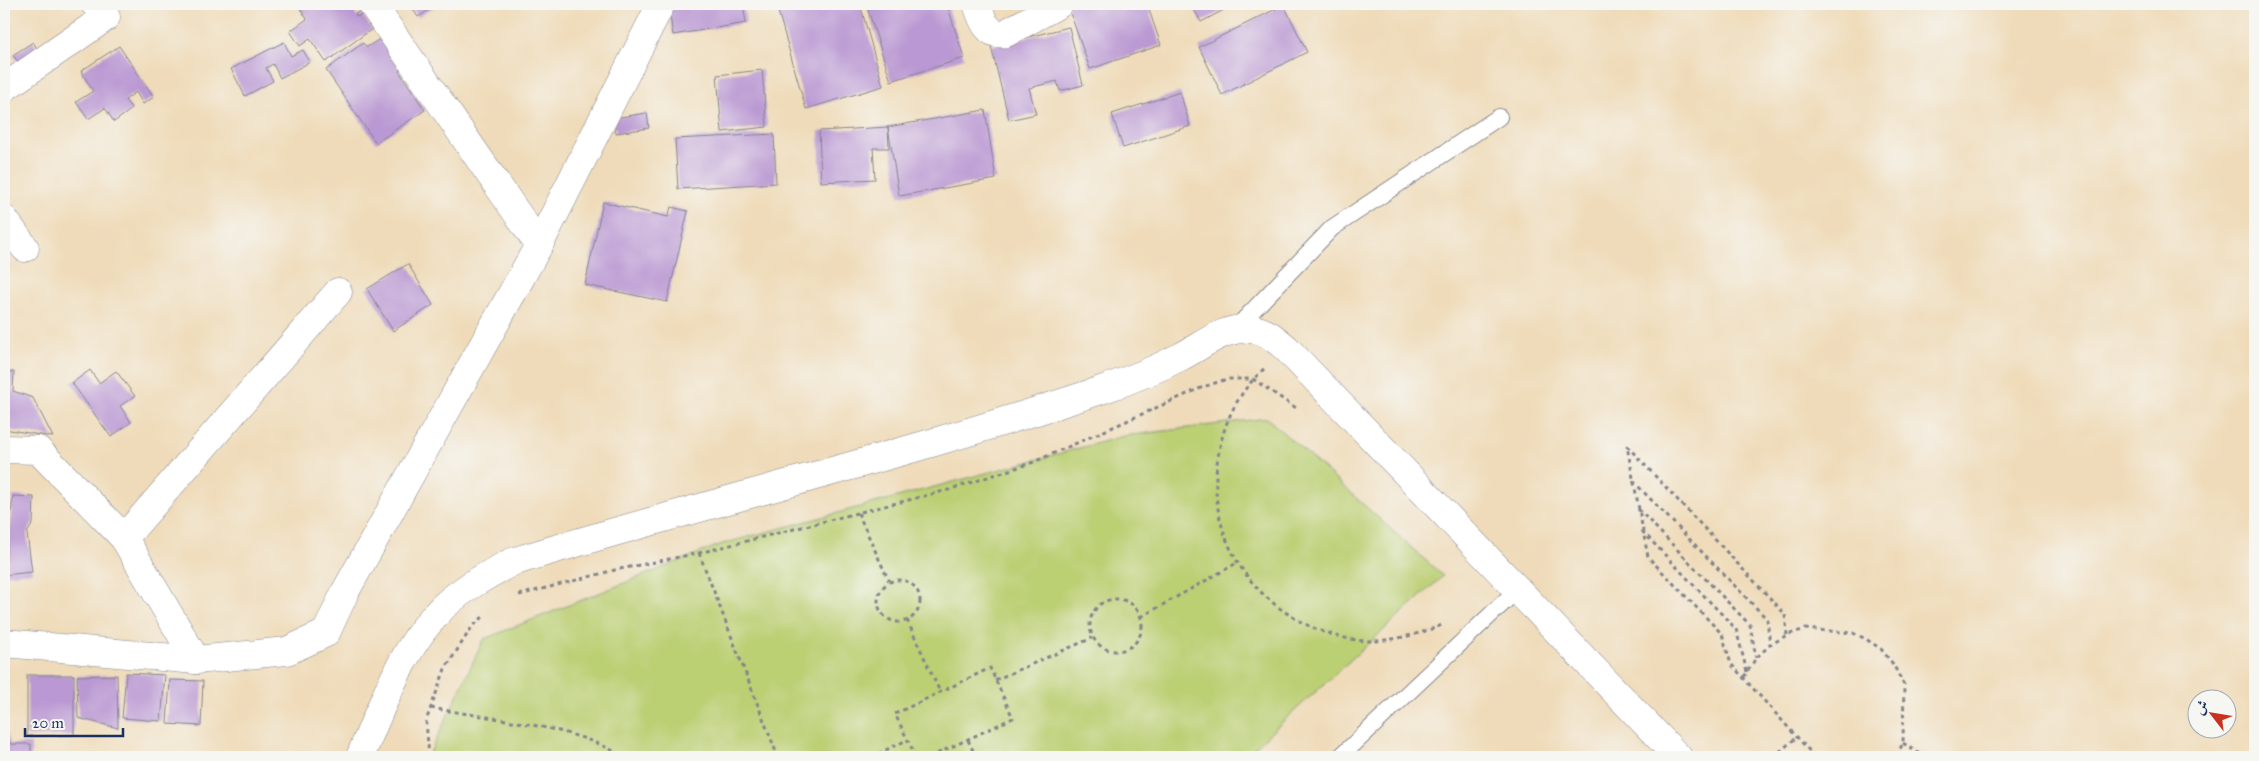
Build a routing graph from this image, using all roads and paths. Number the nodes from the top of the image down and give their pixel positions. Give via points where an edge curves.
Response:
1 (95, 4) edge
2 (372, 4) edge
3 (661, 4) edge
4 (977, 4) edge
5 (1059, 4) edge
6 (4, 88) edge
7 (1499, 117) dead end
8 (4, 219) edge
9 (539, 245) junction
10 (25, 248) dead end
11 (338, 292) dead end
12 (1234, 330) junction
13 (1286, 348) junction
14 (1253, 378) junction
15 (1302, 412) dead end
16 (4, 449) edge
17 (1633, 480) junction
18 (1638, 509) junction
19 (858, 513) junction
20 (1641, 531) junction
21 (124, 538) junction
22 (699, 552) junction
23 (1237, 563) junction
24 (889, 581) junction
25 (1518, 589) junction
26 (512, 597) dead end
27 (484, 616) dead end
28 (1141, 617) junction
29 (907, 620) junction
30 (1445, 623) dead end
31 (1787, 634) junction
32 (1092, 638) junction
33 (4, 643) edge
34 (1770, 645) junction
35 (1756, 658) junction
36 (196, 660) junction
37 (1746, 672) junction
38 (1744, 678) junction
39 (995, 680) junction
40 (940, 692) junction
41 (431, 708) junction
42 (1798, 737) junction
43 (968, 739) junction
44 (907, 740) junction
45 (1903, 743) junction
46 (360, 757) edge
47 (428, 757) edge
48 (624, 757) edge
49 (778, 757) edge
50 (871, 757) edge
51 (916, 757) edge
52 (930, 757) edge
53 (976, 757) edge
54 (1340, 757) edge
55 (1678, 757) edge
56 (1773, 757) edge
57 (1815, 757) edge
58 (1896, 757) edge
59 (1924, 757) edge

1 - 6 street via 106,17
2 - 9 street
3 - 9 street
4 - 5 street via 985,25 999,34
7 - 12 lane via 1332,228
8 - 10 street
9 - 36 street via 326,633 287,652
11 - 21 street
12 - 13 street via 1251,328 1267,332
12 - 46 street via 1144,374 1105,389 898,453 512,562 461,593 419,635 398,670
13 - 14 path
13 - 25 street
14 - 15 path
14 - 19 path via 1227,379 1203,388 1034,462 948,490
14 - 23 path via 1234,405 1222,436 1216,468 1216,501 1224,533
16 - 21 street via 38,450
17 - 18 path
17 - 31 path via 1627,446 1785,614
17 - 34 path via 1767,619
18 - 20 path
18 - 35 path via 1750,625
19 - 22 path
19 - 24 path
20 - 37 path via 1736,629
20 - 38 path via 1648,557 1722,634 1730,664
21 - 36 street
22 - 26 path
22 - 49 path
23 - 28 path
23 - 30 path via 1262,595 1295,620 1333,636 1374,641 1415,636
24 - 29 path via 882,587 877,605 889,620
24 - 29 path via 908,581 916,587 920,606
25 - 54 lane
25 - 55 street
27 - 41 path via 472,627 445,670
28 - 32 path via 1143,628 1131,647 1110,651
28 - 32 path via 1136,607 1127,601 1105,600 1090,617
29 - 40 path
31 - 34 path
31 - 45 path via 1805,629 1853,633 1880,649 1904,685
32 - 39 path
33 - 36 street
34 - 35 path
35 - 37 path
37 - 38 path
38 - 42 path
39 - 40 path via 990,668
39 - 43 path via 1013,718
40 - 44 path via 895,714
41 - 47 path via 426,721
41 - 48 path via 553,731 583,739
42 - 56 path
42 - 57 path
43 - 52 path
43 - 53 path
44 - 50 path
44 - 51 path
45 - 58 path
45 - 59 path

